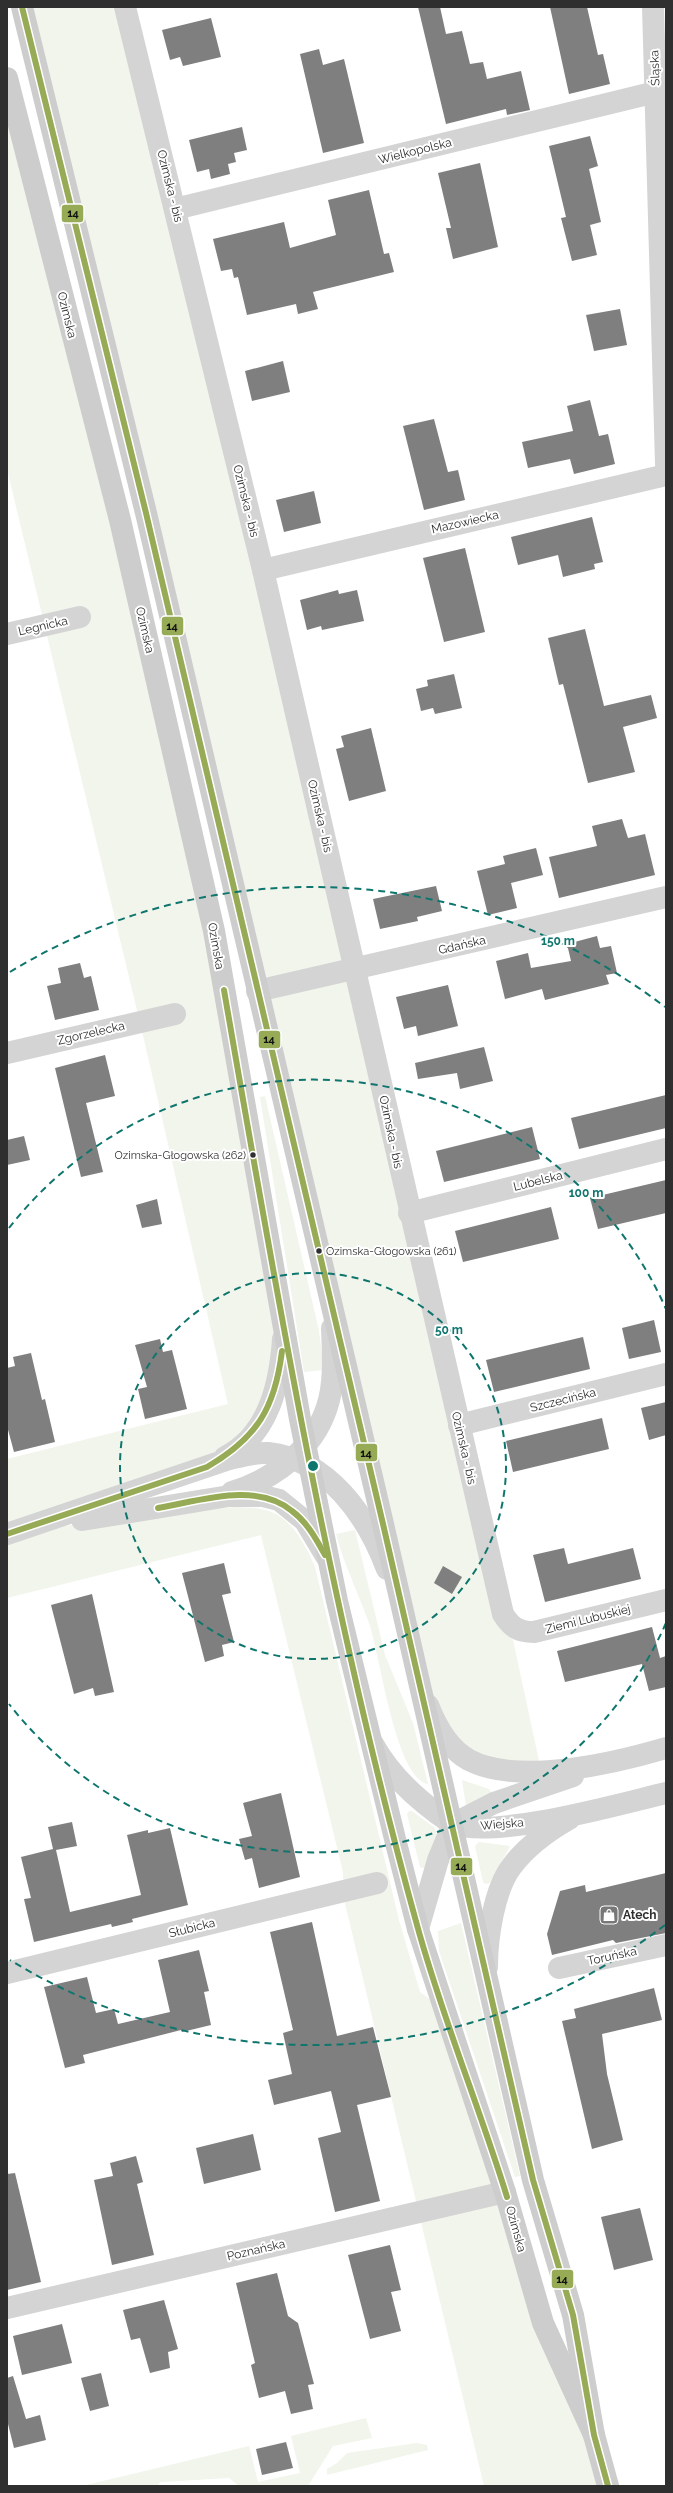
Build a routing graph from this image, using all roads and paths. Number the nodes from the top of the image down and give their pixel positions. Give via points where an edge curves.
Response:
1 (22, 7) edge
2 (126, 7) edge
3 (653, 7) edge
4 (7, 78) edge
5 (656, 92) junction
6 (175, 209) junction
7 (666, 464) edge
8 (666, 475) edge
9 (263, 570) junction
10 (80, 617) dead end
11 (7, 634) edge
12 (666, 897) edge
13 (355, 970) junction
14 (257, 991) junction
15 (175, 1014) dead end
16 (7, 1053) edge
17 (666, 1149) edge
18 (409, 1213) junction
19 (330, 1301) junction
20 (284, 1324) junction
21 (666, 1374) edge
22 (459, 1425) junction
23 (302, 1458) junction
24 (207, 1466) junction
25 (190, 1504) junction
26 (11, 1533) edge
27 (328, 1562) junction
28 (666, 1600) edge
29 (510, 1626) joint
30 (408, 1633) junction
31 (421, 1690) junction
32 (371, 1741) junction
33 (666, 1748) edge
34 (616, 1762) junction
35 (666, 1793) edge
36 (580, 1813) junction
37 (453, 1824) junction
38 (377, 1883) dead end
39 (418, 1929) junction
40 (666, 1944) edge
41 (559, 1968) dead end
42 (7, 1973) edge
43 (487, 1978) junction
44 (505, 2192) junction
45 (7, 2308) edge
46 (594, 2435) junction
47 (608, 2486) edge

1 - 14 main road, Ozimska via 146,513
2 - 6 street, Ozimska - bis
3 - 5 street, Śląska
4 - 20 main road, Ozimska via 120,520 214,931
5 - 6 street, Wielkopolska
5 - 7 street, Śląska
6 - 9 street, Ozimska - bis
8 - 9 street, Mazowiecka
9 - 13 street, Ozimska - bis
10 - 11 street, Legnicka
12 - 13 street, Gdańska
13 - 14 street, Gdańska
13 - 18 street, Ozimska - bis
14 - 19 main road, Ozimska
15 - 16 street, Zgorzelecka
17 - 18 street, Lubelska
18 - 22 street, Ozimska - bis
19 - 23 street via 333,1354 327,1407
19 - 30 main road, Ozimska
20 - 23 main road, Ozimska
20 - 24 street via 279,1375 273,1400 261,1423 238,1449
21 - 22 street, Szczecińska
22 - 29 street, Ozimska - bis via 503,1614
23 - 24 street via 268,1453
23 - 25 street via 256,1482
23 - 27 main road, Ozimska
23 - 30 street via 338,1487 363,1518 384,1560
24 - 26 street
25 - 26 street
25 - 27 street via 247,1495 279,1500 309,1526
27 - 32 main road, Ozimska
28 - 29 street, Ziemi Lubuskiej via 534,1632 524,1632
30 - 31 main road, Ozimska
31 - 34 street via 446,1739 457,1751 482,1766 541,1770
31 - 37 main road, Ozimska
32 - 37 street via 386,1764 416,1799
32 - 39 main road, Ozimska
33 - 34 street
34 - 37 street via 494,1804
35 - 36 street, Wiejska
36 - 37 street, Wiejska via 498,1827
36 - 43 street via 544,1835 525,1852 506,1875 490,1927
37 - 39 street via 438,1860
37 - 43 main road, Ozimska
38 - 42 street, Słubicka
39 - 44 main road, Ozimska
40 - 41 street, Toruńska
43 - 46 main road, Ozimska via 533,2180 573,2315
44 - 45 street, Poznańska
44 - 46 main road, Ozimska via 543,2323
46 - 47 main road, Ozimska

